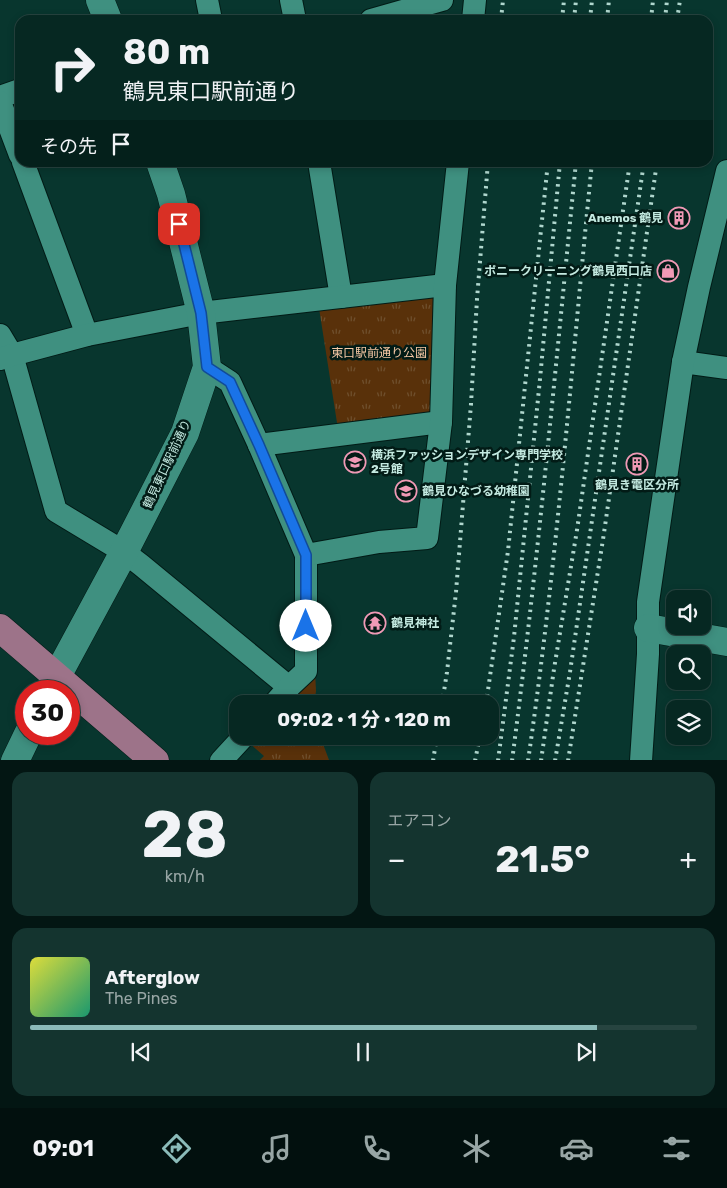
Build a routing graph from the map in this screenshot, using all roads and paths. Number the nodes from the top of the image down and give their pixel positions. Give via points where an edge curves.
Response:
1 (100, 0) edge
2 (206, 0) edge
3 (292, 0) edge
4 (442, 0) edge
5 (475, 0) edge
6 (106, 15) edge
7 (210, 15) edge
8 (294, 15) edge
9 (389, 15) edge
10 (473, 15) edge
11 (15, 92) edge
12 (0, 97) edge
13 (0, 102) edge
14 (15, 142) edge
15 (25, 167) edge
16 (162, 167) edge
17 (320, 167) edge
18 (457, 167) edge
19 (727, 171) edge
20 (445, 285) junction
21 (341, 297) junction
22 (201, 313) junction
23 (0, 335) edge
24 (87, 335) junction
25 (6, 357) edge
26 (683, 362) junction
27 (207, 367) junction
28 (727, 368) edge
29 (440, 422) junction
30 (259, 445) junction
31 (124, 552) junction
32 (306, 555) junction
33 (0, 628) edge
34 (648, 628) junction
35 (727, 642) edge
36 (49, 680) edge
37 (55, 680) edge
38 (289, 687) junction
39 (282, 695) edge
40 (80, 704) edge
41 (22, 745) edge
42 (235, 745) edge
43 (15, 760) edge
44 (155, 760) edge
45 (221, 760) edge
46 (641, 760) edge

1 - 6 street
2 - 7 street
3 - 8 street
4 - 9 street
5 - 10 street
11 - 12 street
13 - 14 street
15 - 24 street
16 - 22 street, 鶴見東口駅前通り
17 - 21 street
18 - 20 street
19 - 26 street
20 - 21 street
20 - 29 street
21 - 22 street
22 - 24 street
22 - 27 street, 鶴見東口駅前通り
23 - 25 street
24 - 25 street
25 - 31 street via 56,512
26 - 28 street
26 - 34 street via 648,602
27 - 30 street via 230,382
27 - 31 street, 鶴見東口駅前通り via 185,433
29 - 30 street
29 - 32 street via 428,538 379,542
30 - 32 street
31 - 37 street, 鶴見東口駅前通り
31 - 38 street
32 - 38 street via 306,671
33 - 36 main road
34 - 35 street
34 - 46 street
38 - 39 street
40 - 44 main road
41 - 43 street
42 - 45 street

